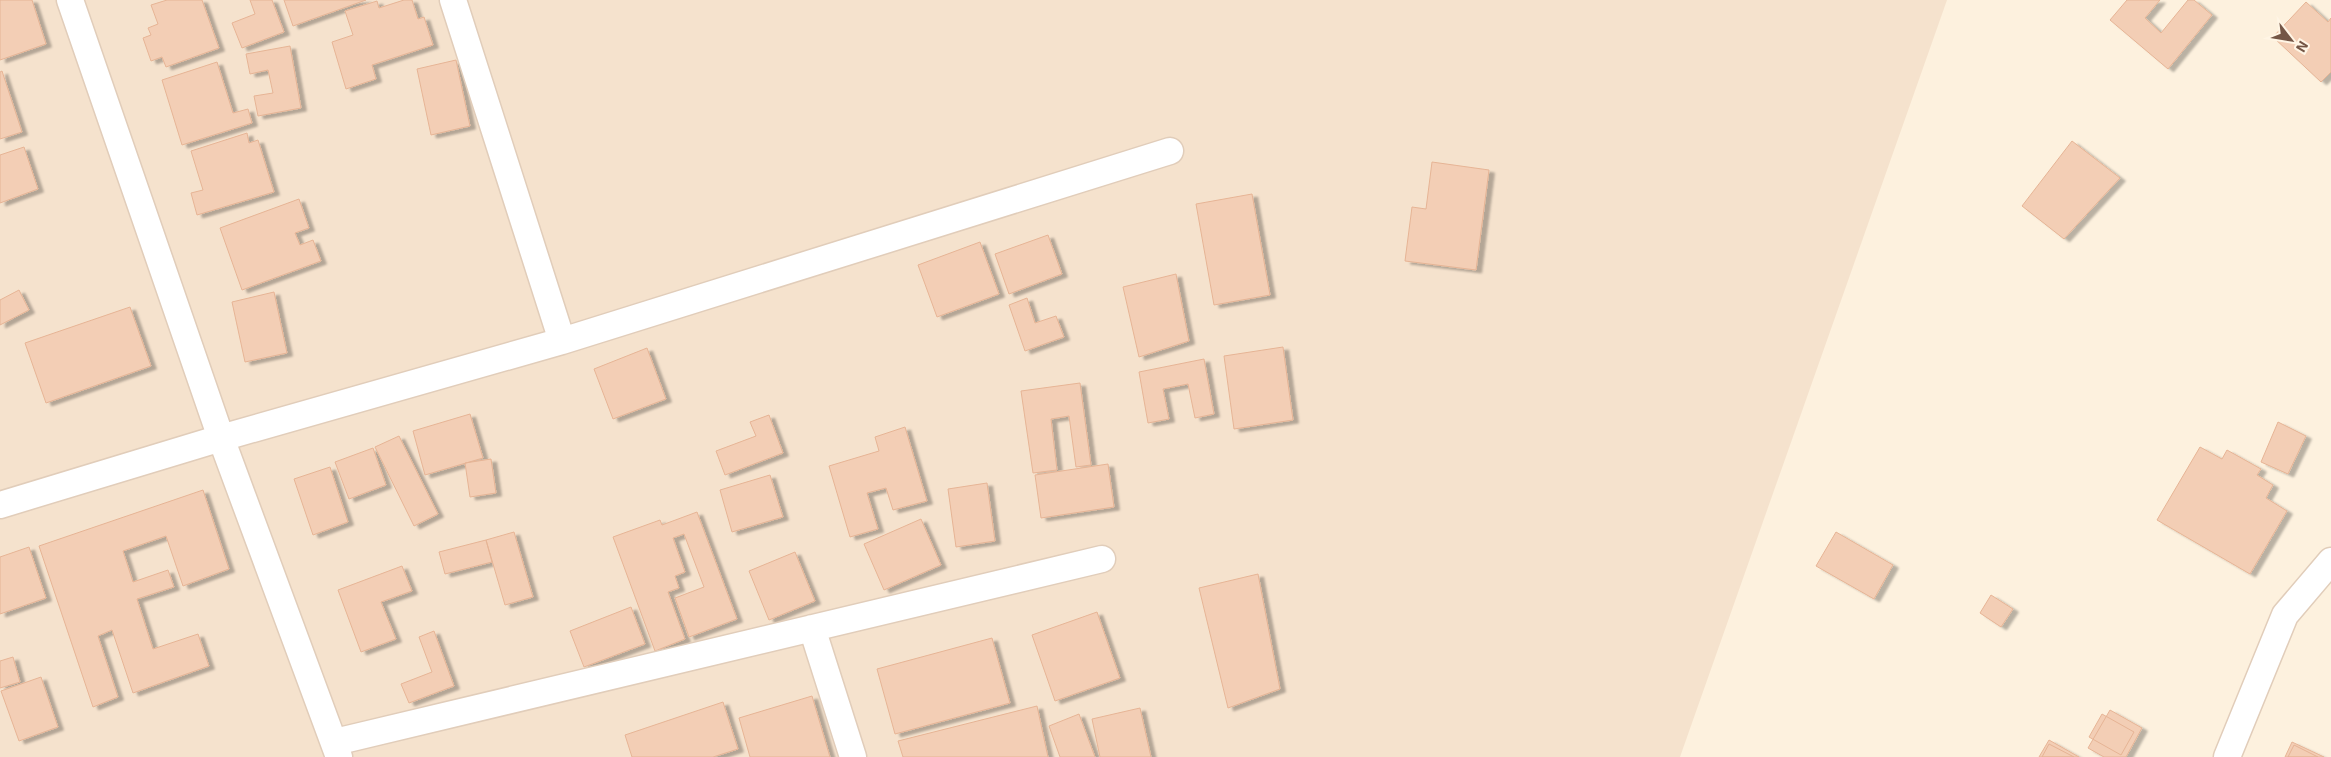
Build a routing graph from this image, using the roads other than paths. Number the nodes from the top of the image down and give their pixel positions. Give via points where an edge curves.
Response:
1 (70, 0) edge
2 (453, 0) edge
3 (1170, 151) dead end
4 (562, 341) junction
5 (221, 438) junction
6 (0, 505) edge
7 (1102, 559) dead end
8 (2331, 562) edge
9 (812, 628) junction
10 (337, 749) edge
11 (853, 757) edge
12 (2227, 757) edge

1 - 5 street
2 - 4 street
3 - 4 street
4 - 5 street
5 - 6 street
5 - 10 street
7 - 9 street
8 - 12 street via 2285,615
9 - 10 street
9 - 11 street

